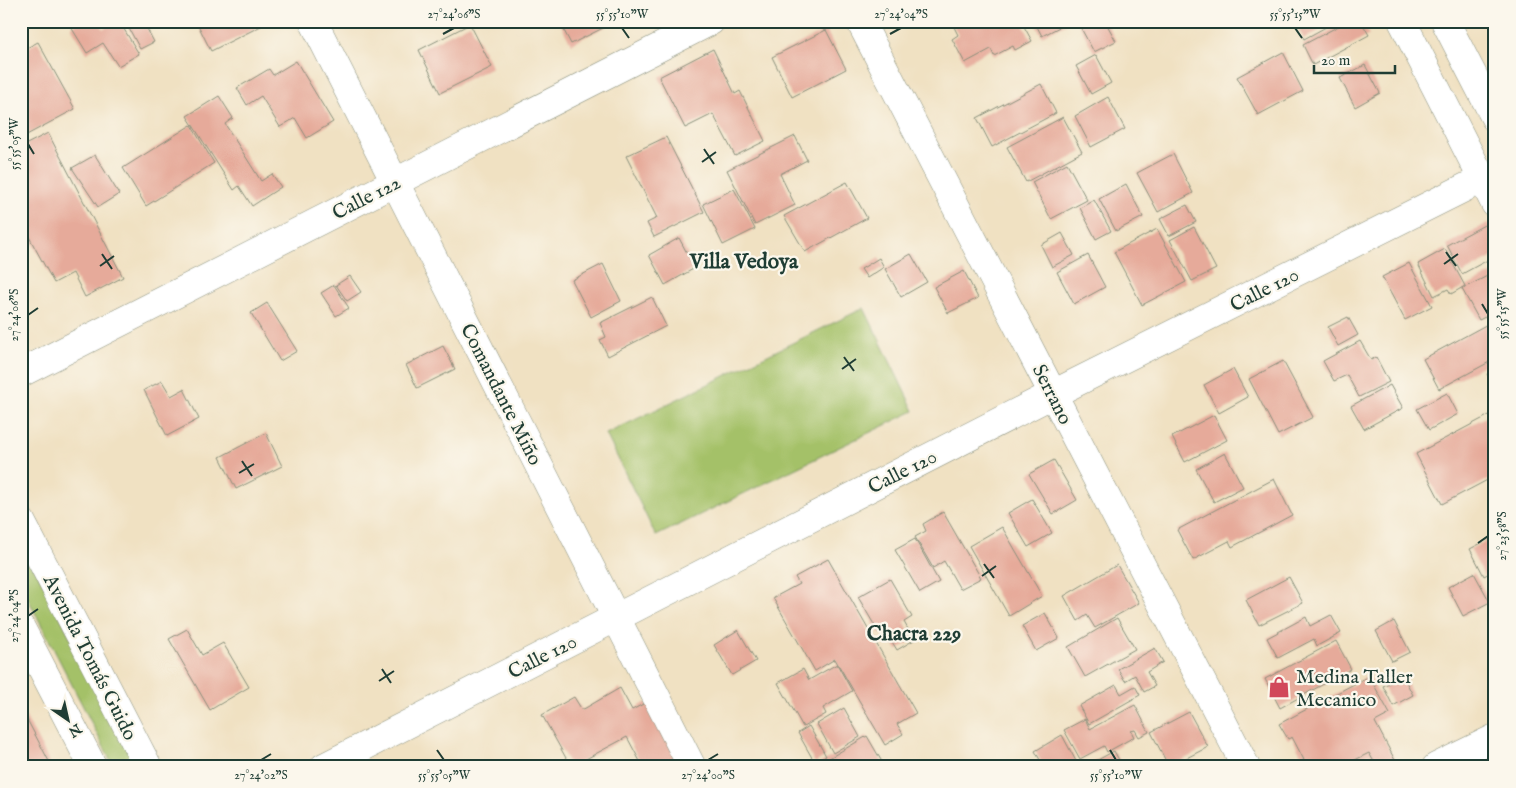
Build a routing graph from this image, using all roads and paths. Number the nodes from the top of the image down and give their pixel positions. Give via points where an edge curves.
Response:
1 (312, 21) edge
2 (711, 21) edge
3 (860, 21) edge
4 (1402, 21) edge
5 (1445, 21) edge
6 (1495, 118) edge
7 (1482, 179) junction
8 (395, 183) junction
9 (1495, 204) edge
10 (21, 373) edge
11 (1053, 394) junction
12 (21, 521) edge
13 (616, 618) junction
14 (21, 628) edge
15 (1495, 738) edge
16 (94, 767) edge
17 (148, 767) edge
18 (324, 767) edge
19 (692, 767) edge
20 (1246, 767) edge
21 (1436, 767) edge

1 - 8 street, Comandante Miño
2 - 8 street, Calle 122
3 - 11 street, Serrano
4 - 7 street
5 - 6 street
7 - 9 street
7 - 11 street, Calle 120
8 - 10 street, Calle 122
8 - 13 street, Comandante Miño
11 - 13 street, Calle 120
11 - 20 street, Serrano
12 - 17 street, Avenida Tomás Guido
13 - 18 street, Calle 120
13 - 19 street, Comandante Miño
14 - 16 street
15 - 21 street

